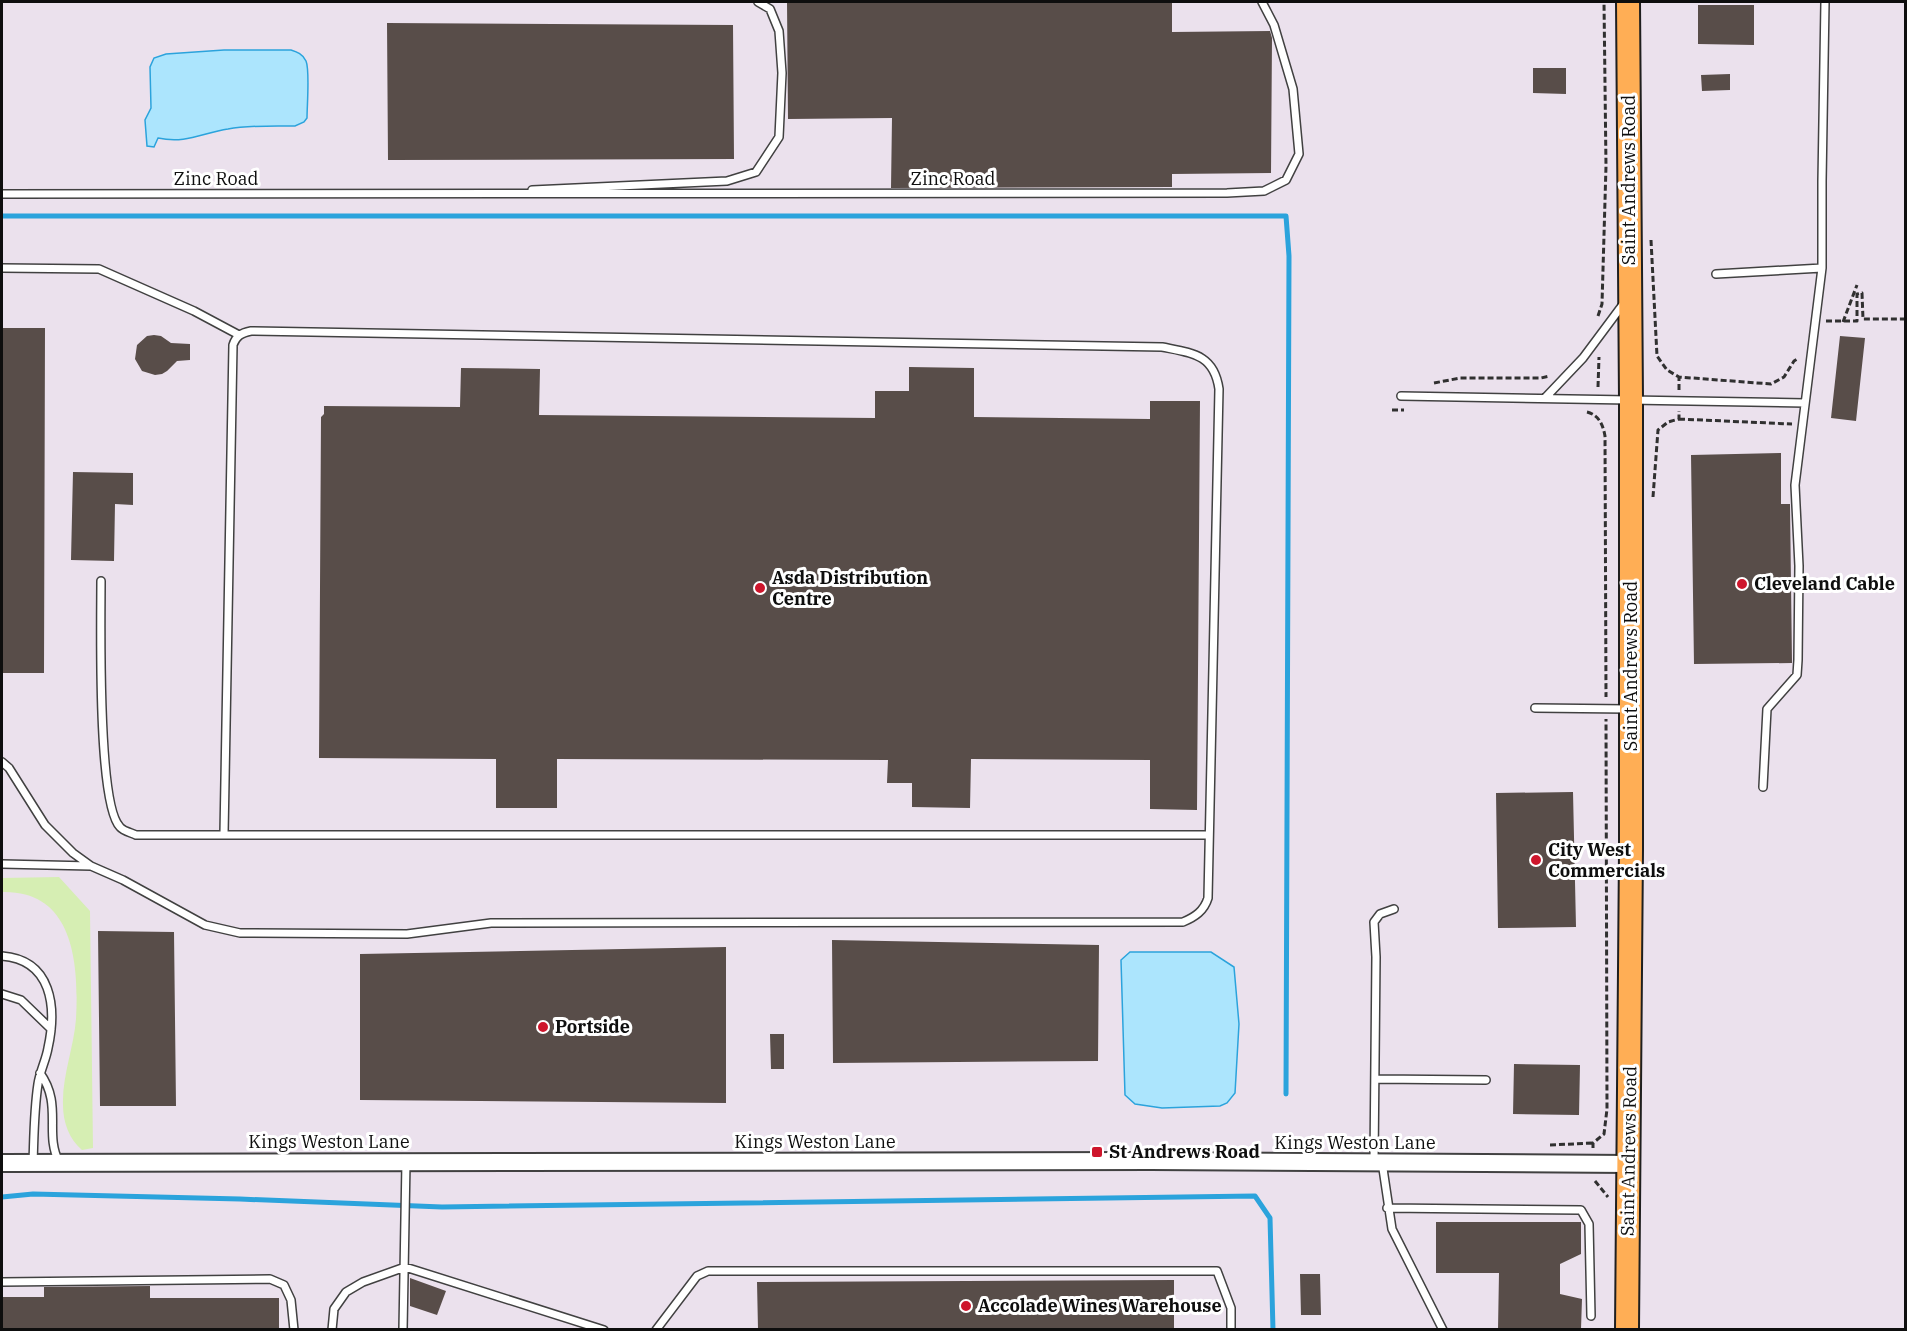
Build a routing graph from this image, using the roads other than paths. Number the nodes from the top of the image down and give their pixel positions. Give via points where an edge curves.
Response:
1 (758, 2) edge
2 (1262, 2) edge
3 (1628, 2) edge
4 (1825, 2) edge
5 (2, 194) edge
6 (431, 195) junction
7 (2, 268) edge
8 (1822, 268) junction
9 (1716, 274) dead end
10 (1630, 294) junction
11 (239, 335) junction
12 (1401, 396) dead end
13 (1545, 398) junction
14 (1631, 399) junction
15 (1805, 403) junction
16 (101, 581) dead end
17 (1535, 708) dead end
18 (1631, 709) junction
19 (2, 762) edge
20 (1763, 787) dead end
21 (224, 834) junction
22 (1209, 835) junction
23 (2, 864) edge
24 (91, 866) junction
25 (1394, 909) dead end
26 (2, 956) edge
27 (2, 994) edge
28 (51, 1029) junction
29 (40, 1073) junction
30 (1375, 1079) junction
31 (1486, 1080) dead end
32 (2, 1162) edge
33 (33, 1162) junction
34 (59, 1162) junction
35 (406, 1162) junction
36 (1378, 1162) junction
37 (1629, 1164) junction
38 (1388, 1208) junction
39 (405, 1267) junction
40 (2, 1282) edge
41 (1591, 1316) dead end
42 (294, 1329) edge
43 (332, 1329) edge
44 (403, 1329) edge
45 (604, 1329) edge
46 (656, 1329) edge
47 (1231, 1329) edge
48 (1443, 1329) edge
49 (1627, 1329) edge

1 - 6 lane, Zinc Road via 770,9 779,31 782,73 779,137 756,172 727,182
2 - 6 lane, Zinc Road via 1274,25 1293,88 1299,154 1286,180 1264,191
3 - 10 highway, Saint Andrews Road
4 - 8 lane
5 - 6 lane, Zinc Road
7 - 11 lane via 99,269
8 - 9 lane
8 - 15 lane
10 - 13 lane via 1594,344
10 - 14 highway, Saint Andrews Road
11 - 21 lane via 233,345
11 - 22 lane via 263,331 1162,347 1204,359 1217,375 1219,389
12 - 13 lane
13 - 14 lane
14 - 15 lane
14 - 18 highway, Saint Andrews Road
15 - 20 lane via 1795,485 1799,566 1797,675 1767,709
16 - 21 lane via 100,684 107,786 114,817 120,828 136,835
17 - 18 lane
18 - 37 highway, Saint Andrews Road
19 - 24 lane via 56,838
21 - 22 lane
22 - 24 lane via 1205,906 1192,918 1175,923 491,923 407,934 240,933 205,925
23 - 24 lane
25 - 30 lane via 1380,914 1374,922
26 - 28 lane via 27,962 43,978
27 - 28 lane via 21,1000
28 - 29 lane
29 - 33 lane
29 - 34 lane via 52,1098 54,1148
30 - 31 lane
30 - 36 lane
32 - 33 street, Kings Weston Lane
33 - 34 street, Kings Weston Lane
34 - 35 street, Kings Weston Lane
35 - 36 street, Kings Weston Lane
35 - 39 lane
36 - 37 street, Kings Weston Lane
36 - 38 lane
37 - 49 highway, Saint Andrews Road
38 - 41 lane via 1581,1210 1589,1224
38 - 48 lane via 1392,1229
39 - 43 lane via 346,1292 334,1309
39 - 44 lane
39 - 45 lane
40 - 42 lane via 270,1279 284,1285 291,1300
46 - 47 lane via 697,1276 708,1272 1216,1271 1231,1308

